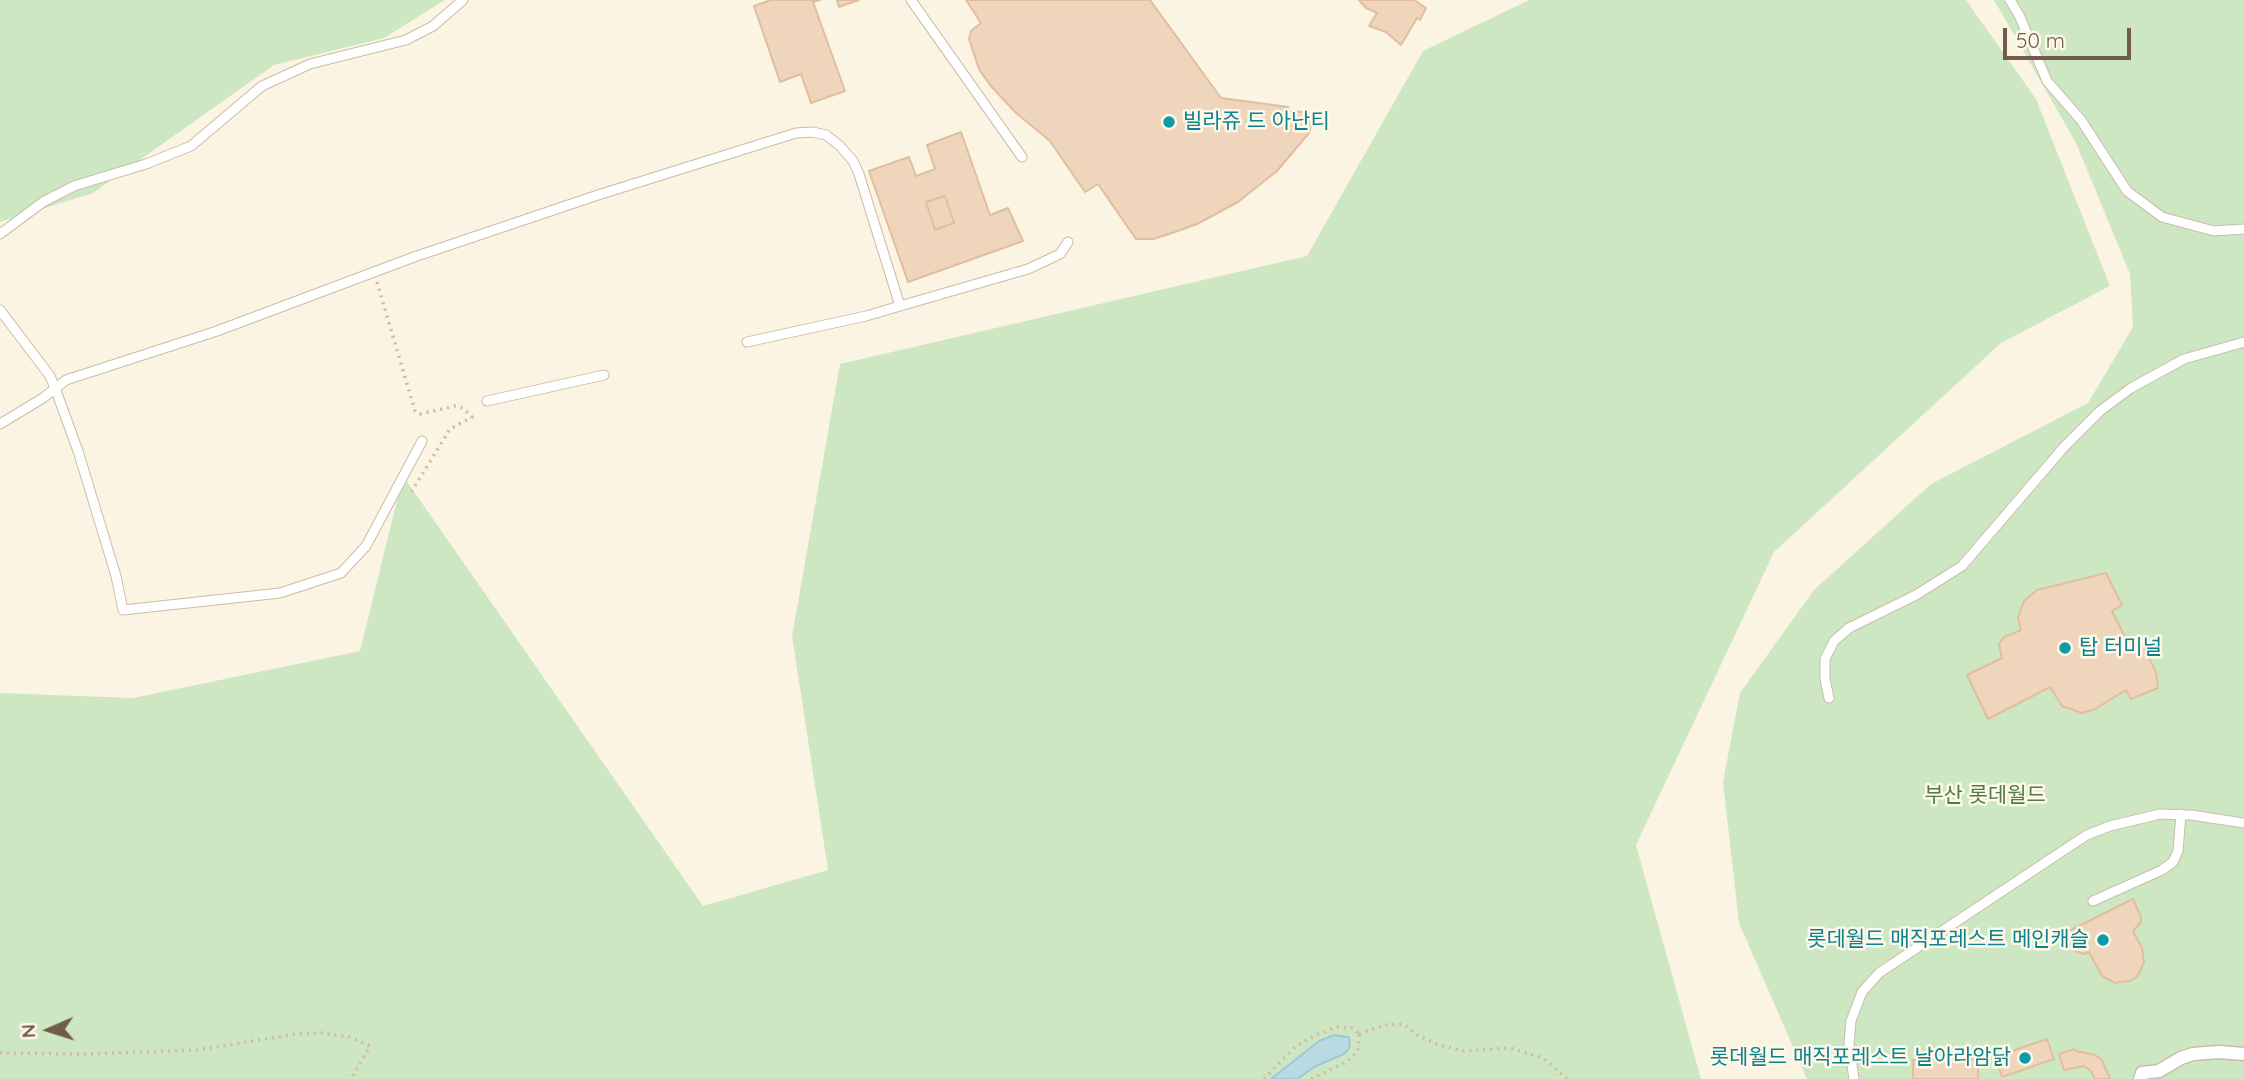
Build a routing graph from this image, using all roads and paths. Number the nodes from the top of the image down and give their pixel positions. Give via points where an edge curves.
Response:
1 (463, 0) edge
2 (911, 0) edge
3 (2010, 0) edge
4 (1021, 157) dead end
5 (2244, 229) edge
6 (0, 234) edge
7 (1068, 242) dead end
8 (375, 274) junction
9 (900, 306) junction
10 (0, 310) edge
11 (747, 342) dead end
12 (2244, 342) edge
13 (604, 375) dead end
14 (55, 388) junction
15 (487, 401) dead end
16 (0, 424) edge
17 (422, 442) dead end
18 (405, 502) dead end
19 (1829, 698) dead end
20 (2181, 814) junction
21 (2244, 823) edge
22 (2093, 901) dead end
23 (1359, 1034) junction
24 (0, 1053) edge
25 (2244, 1054) edge
26 (351, 1079) edge
27 (1264, 1079) edge
28 (1311, 1079) edge
29 (1567, 1079) edge
30 (1854, 1079) edge
31 (2140, 1079) edge

1 - 6 lane via 433,26 406,40 310,64 262,86 191,146 74,186
2 - 4 lane
3 - 5 lane via 2047,81 2081,120 2127,191 2162,217 2214,232
7 - 9 lane via 1060,254 1028,269
8 - 9 lane via 598,195 813,132 825,135 853,161
8 - 14 lane via 66,380
8 - 18 path via 415,411 420,414 455,406 472,417 450,429
9 - 11 lane
10 - 14 lane
12 - 19 lane via 2184,359 2100,411 1962,566 1849,628 1834,641 1825,659
13 - 15 lane
14 - 16 lane
14 - 17 lane via 117,576 123,610 280,593 341,573 366,546
20 - 21 lane
20 - 22 lane via 2173,862
20 - 30 lane via 2131,820 2087,835 1879,974 1862,992 1851,1021
23 - 27 path via 1353,1028 1337,1027 1316,1035 1295,1047
23 - 28 path via 1358,1051 1347,1062
23 - 29 path via 1404,1024 1438,1045 1464,1051 1510,1048 1543,1058
24 - 26 path via 197,1050 323,1033 370,1046
25 - 31 street via 2193,1054 2153,1073 2142,1073

